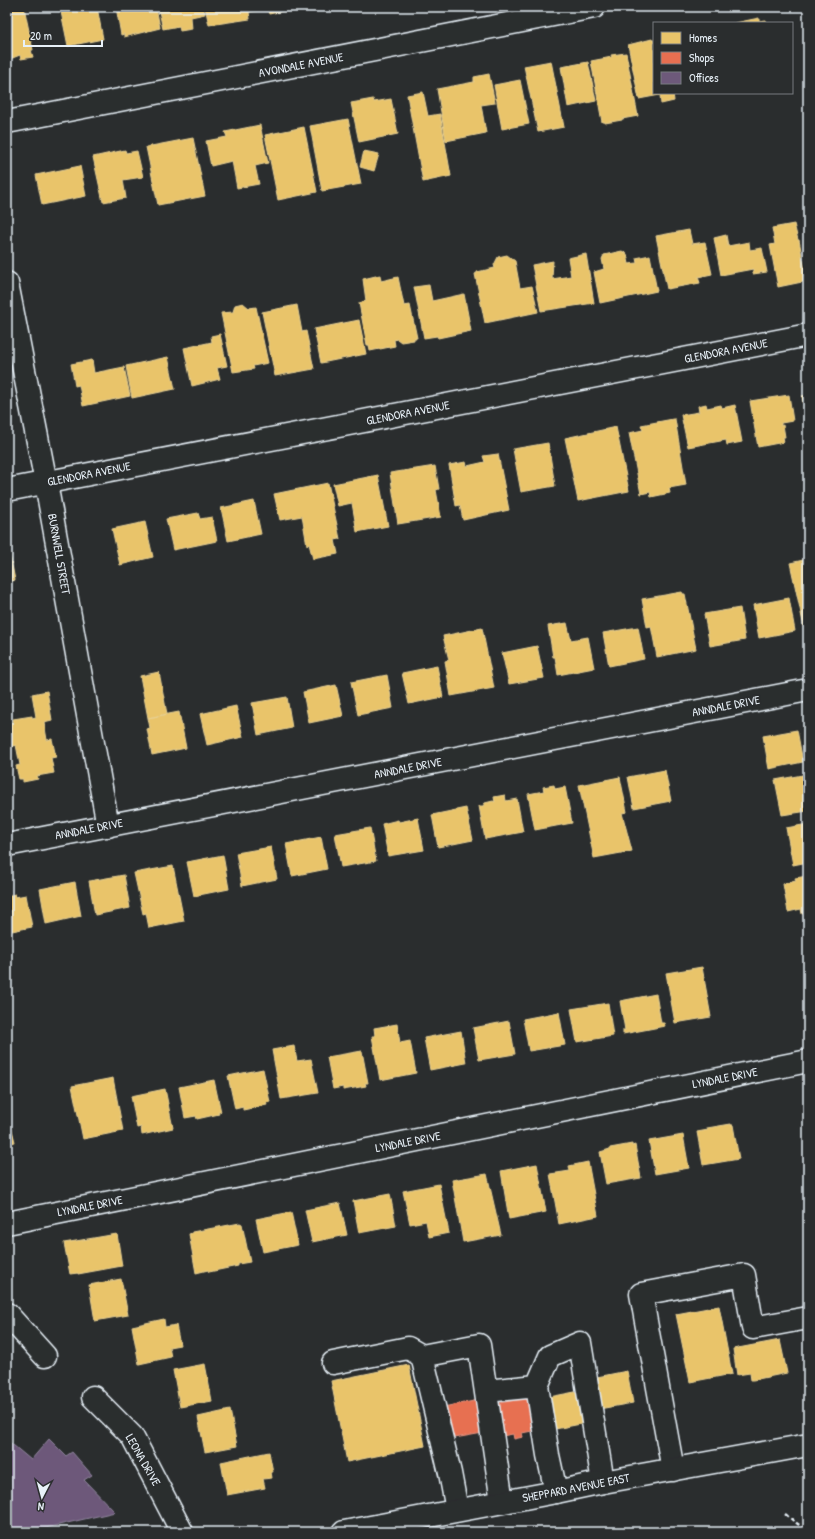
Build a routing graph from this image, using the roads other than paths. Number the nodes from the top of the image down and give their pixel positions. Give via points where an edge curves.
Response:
1 (594, 7) edge
2 (7, 122) edge
3 (7, 283) edge
4 (808, 335) edge
5 (46, 483) junction
6 (7, 490) edge
7 (808, 690) edge
8 (108, 826) junction
9 (7, 845) edge
10 (808, 1061) edge
11 (7, 1223) edge
12 (7, 1314) edge
13 (808, 1318) edge
14 (45, 1356) dead end
15 (422, 1356) junction
16 (333, 1363) dead end
17 (537, 1386) junction
18 (486, 1391) junction
19 (93, 1397) dead end
20 (808, 1445) edge
21 (673, 1470) junction
22 (603, 1482) junction
23 (556, 1492) junction
24 (502, 1502) junction
25 (457, 1510) junction
26 (182, 1532) edge
27 (344, 1532) edge

1 - 2 street, AVONDALE AVENUE
3 - 5 street, BURNWELL STREET
4 - 5 street, GLENDORA AVENUE
5 - 6 street, GLENDORA AVENUE
5 - 8 street, BURNWELL STREET
7 - 8 street, ANNDALE DRIVE
8 - 9 street, ANNDALE DRIVE
10 - 11 street, LYNDALE DRIVE
12 - 14 street
13 - 21 street via 753,1328 744,1275 641,1294
15 - 16 street via 408,1348
15 - 18 street via 479,1345
15 - 25 street
17 - 18 street
17 - 22 street via 550,1356 580,1343
17 - 23 street
18 - 24 street
19 - 26 street, LEONA DRIVE via 132,1436
20 - 21 street, SHEPPARD AVENUE EAST
21 - 22 street, SHEPPARD AVENUE EAST
22 - 23 street, SHEPPARD AVENUE EAST
23 - 24 street, SHEPPARD AVENUE EAST
24 - 25 street, SHEPPARD AVENUE EAST
25 - 27 street, SHEPPARD AVENUE EAST

